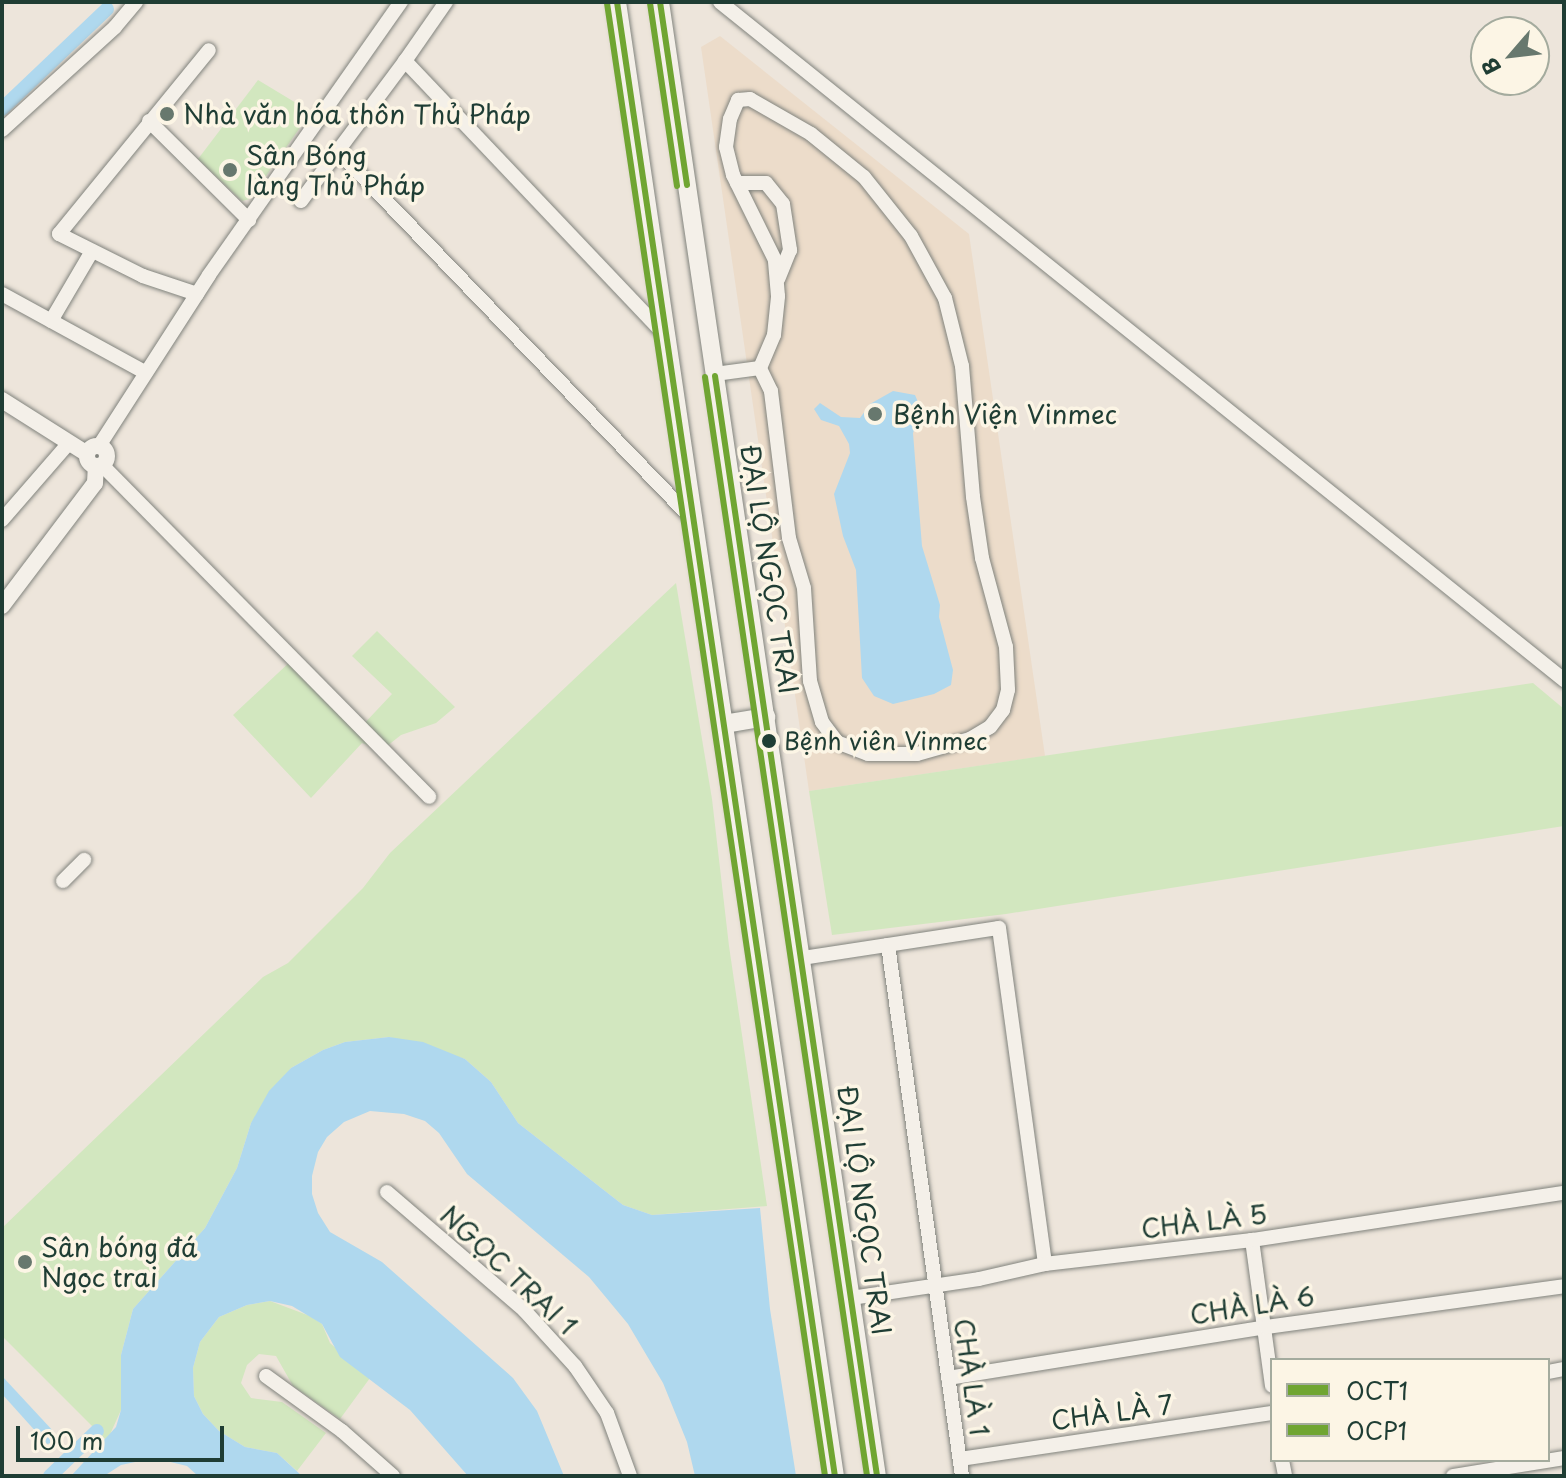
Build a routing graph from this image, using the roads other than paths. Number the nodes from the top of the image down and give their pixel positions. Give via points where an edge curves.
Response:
1 (136, 2) edge
2 (401, 2) edge
3 (446, 2) edge
4 (617, 2) edge
5 (660, 2) edge
6 (720, 2) edge
7 (209, 50) dead end
8 (405, 61) junction
9 (149, 121) junction
10 (2, 130) edge
11 (338, 151) junction
12 (737, 183) junction
13 (301, 201) dead end
14 (249, 220) junction
15 (92, 251) junction
16 (778, 279) junction
17 (2, 294) edge
18 (197, 294) junction
19 (51, 321) junction
20 (668, 338) junction
21 (760, 368) junction
22 (146, 373) junction
23 (715, 374) junction
24 (5, 407) edge
25 (68, 444) junction
26 (96, 458) junction
27 (2, 520) edge
28 (694, 521) junction
29 (2, 606) edge
30 (1564, 680) edge
31 (766, 717) junction
32 (724, 724) junction
33 (429, 797) dead end
34 (84, 860) dead end
35 (63, 881) dead end
36 (888, 945) junction
37 (802, 958) junction
38 (387, 1192) dead end
39 (1564, 1193) edge
40 (1252, 1240) junction
41 (1045, 1264) junction
42 (936, 1285) junction
43 (1564, 1286) edge
44 (851, 1298) junction
45 (1266, 1327) junction
46 (1270, 1366) edge
47 (266, 1376) dead end
48 (948, 1378) junction
49 (1270, 1413) edge
50 (960, 1459) junction
51 (1539, 1462) edge
52 (393, 1476) edge
53 (630, 1476) edge
54 (835, 1476) edge
55 (877, 1476) edge
56 (962, 1476) edge
57 (1453, 1476) edge

1 - 10 street
2 - 14 street
3 - 8 street
4 - 20 main road
5 - 23 main road, ĐẠI LỘ NGỌC TRAI
6 - 30 street
7 - 9 street
8 - 11 street
8 - 20 street via 469,120
9 - 14 street
9 - 15 street via 59,234
11 - 13 street
11 - 28 street
12 - 16 street via 775,260
12 - 16 street via 766,183 783,204 790,250
12 - 21 street via 726,147 730,119 738,100 750,99 811,134 864,177 911,236 945,298 962,366 980,543 1006,647 1008,690 1003,710 990,727 970,739 917,754 868,754 837,742 822,722 810,681 804,588 789,538 771,391
14 - 18 street
15 - 18 street
15 - 19 street
16 - 21 street via 774,335
17 - 19 street
18 - 22 street
19 - 22 street
20 - 28 main road
21 - 23 street
22 - 26 street
23 - 31 main road, ĐẠI LỘ NGỌC TRAI
24 - 25 street
25 - 26 street
25 - 27 street
26 - 29 street via 95,483
26 - 33 street
28 - 32 main road
31 - 32 main road
31 - 37 main road, ĐẠI LỘ NGỌC TRAI
32 - 54 main road
34 - 35 street
36 - 37 street
36 - 41 street via 999,928
36 - 42 street, CHÀ LÀ 1
37 - 44 main road, ĐẠI LỘ NGỌC TRAI
38 - 53 street, NGỌC TRAI 1 via 524,1310 575,1366 607,1413
39 - 40 street, CHÀ LÀ 5
40 - 41 street, CHÀ LÀ 5
40 - 45 street
41 - 42 street, CHÀ LÀ 5
42 - 44 street, CHÀ LÀ 5
42 - 48 street, CHÀ LÀ 1
43 - 45 street, CHÀ LÀ 6
44 - 55 main road, ĐẠI LỘ NGỌC TRAI
45 - 46 street
45 - 48 street, CHÀ LÀ 6
47 - 52 street
48 - 50 street, CHÀ LÀ 1
49 - 50 street, CHÀ LÀ 7
50 - 56 street, CHÀ LÀ 1
51 - 57 street

